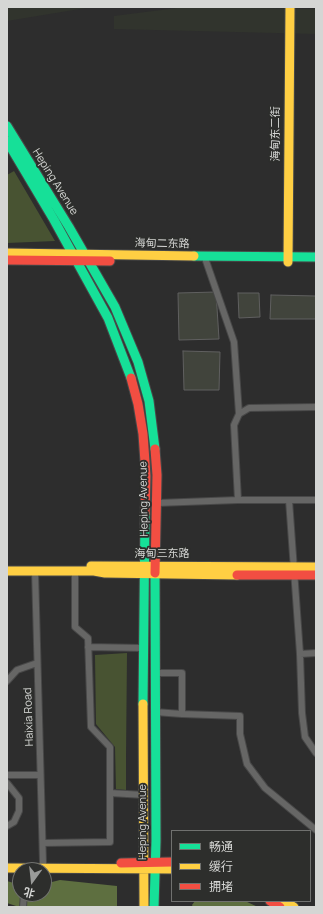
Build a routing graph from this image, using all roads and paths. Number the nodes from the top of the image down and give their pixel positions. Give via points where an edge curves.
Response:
1 (286, 7) edge
2 (290, 7) edge
3 (7, 126) edge
4 (7, 141) edge
5 (7, 253) edge
6 (75, 257) junction
7 (86, 257) junction
8 (316, 257) edge
9 (286, 259) junction
10 (7, 260) edge
11 (206, 261) junction
12 (316, 262) edge
13 (316, 407) edge
14 (239, 414) junction
15 (238, 500) junction
16 (289, 500) junction
17 (316, 500) edge
18 (157, 503) junction
19 (7, 567) edge
20 (316, 567) edge
21 (145, 570) junction
22 (156, 570) junction
23 (7, 571) edge
24 (34, 571) junction
25 (75, 571) junction
26 (294, 571) junction
27 (316, 575) edge
28 (88, 647) junction
29 (143, 648) junction
30 (316, 653) edge
31 (300, 654) junction
32 (37, 663) junction
33 (155, 673) junction
34 (7, 681) edge
35 (155, 712) junction
36 (182, 714) junction
37 (316, 753) edge
38 (7, 775) edge
39 (40, 775) junction
40 (7, 783) edge
41 (110, 793) junction
42 (144, 795) junction
43 (7, 826) edge
44 (313, 830) edge
45 (43, 843) junction
46 (43, 862) edge
47 (171, 862) edge
48 (52, 863) edge
49 (144, 866) junction
50 (155, 866) junction
51 (52, 868) edge
52 (171, 869) edge
53 (144, 907) edge
54 (154, 907) edge

1 - 9 main road, 海甸东二街
2 - 9 main road, 海甸东二街
3 - 7 main road, Heping Avenue
4 - 6 main road, Heping Avenue
5 - 6 main road, 海甸二东路
6 - 7 main road, 海甸二东路
6 - 10 main road, 海甸二东路
6 - 21 main road, Heping Avenue via 113,329 138,404 146,476
7 - 9 main road, 海甸二东路
7 - 11 main road, 海甸二东路
7 - 18 main road, Heping Avenue via 115,307 138,362 153,425
8 - 9 main road, 海甸二东路
9 - 11 main road, 海甸二东路
9 - 12 main road, 海甸二东路
11 - 14 street via 234,342
13 - 14 street via 249,408
14 - 15 street via 234,424
15 - 16 street
15 - 18 street
16 - 17 street
16 - 26 street
18 - 22 main road, Heping Avenue
19 - 21 main road, 海甸三东路
20 - 26 main road
21 - 22 main road
21 - 25 main road
21 - 29 main road, Heping Avenue
22 - 26 main road
22 - 33 main road, Heping Avenue
23 - 24 main road
24 - 25 main road
24 - 32 street, Haixia Road
25 - 28 street via 75,627 88,638
26 - 27 main road
26 - 31 street
28 - 29 street
28 - 41 street via 91,727 110,748
29 - 42 main road, Heping Avenue
30 - 31 street
31 - 37 street via 305,737
32 - 34 street via 17,670
32 - 39 street, Haixia Road
33 - 35 main road, Heping Avenue
33 - 36 street via 182,673
35 - 36 street
35 - 50 main road, Heping Avenue
36 - 44 street via 240,716 240,734 247,764 265,788
38 - 39 street
39 - 45 street, Haixia Road
40 - 43 street via 19,798 19,811 14,822
41 - 42 street
41 - 45 street via 110,842
42 - 49 main road, Heping Avenue
45 - 46 street, Haixia Road
47 - 50 main road
48 - 49 main road
49 - 50 main road
49 - 51 main road
49 - 53 main road, Heping Avenue
50 - 52 main road
50 - 54 main road, Heping Avenue

